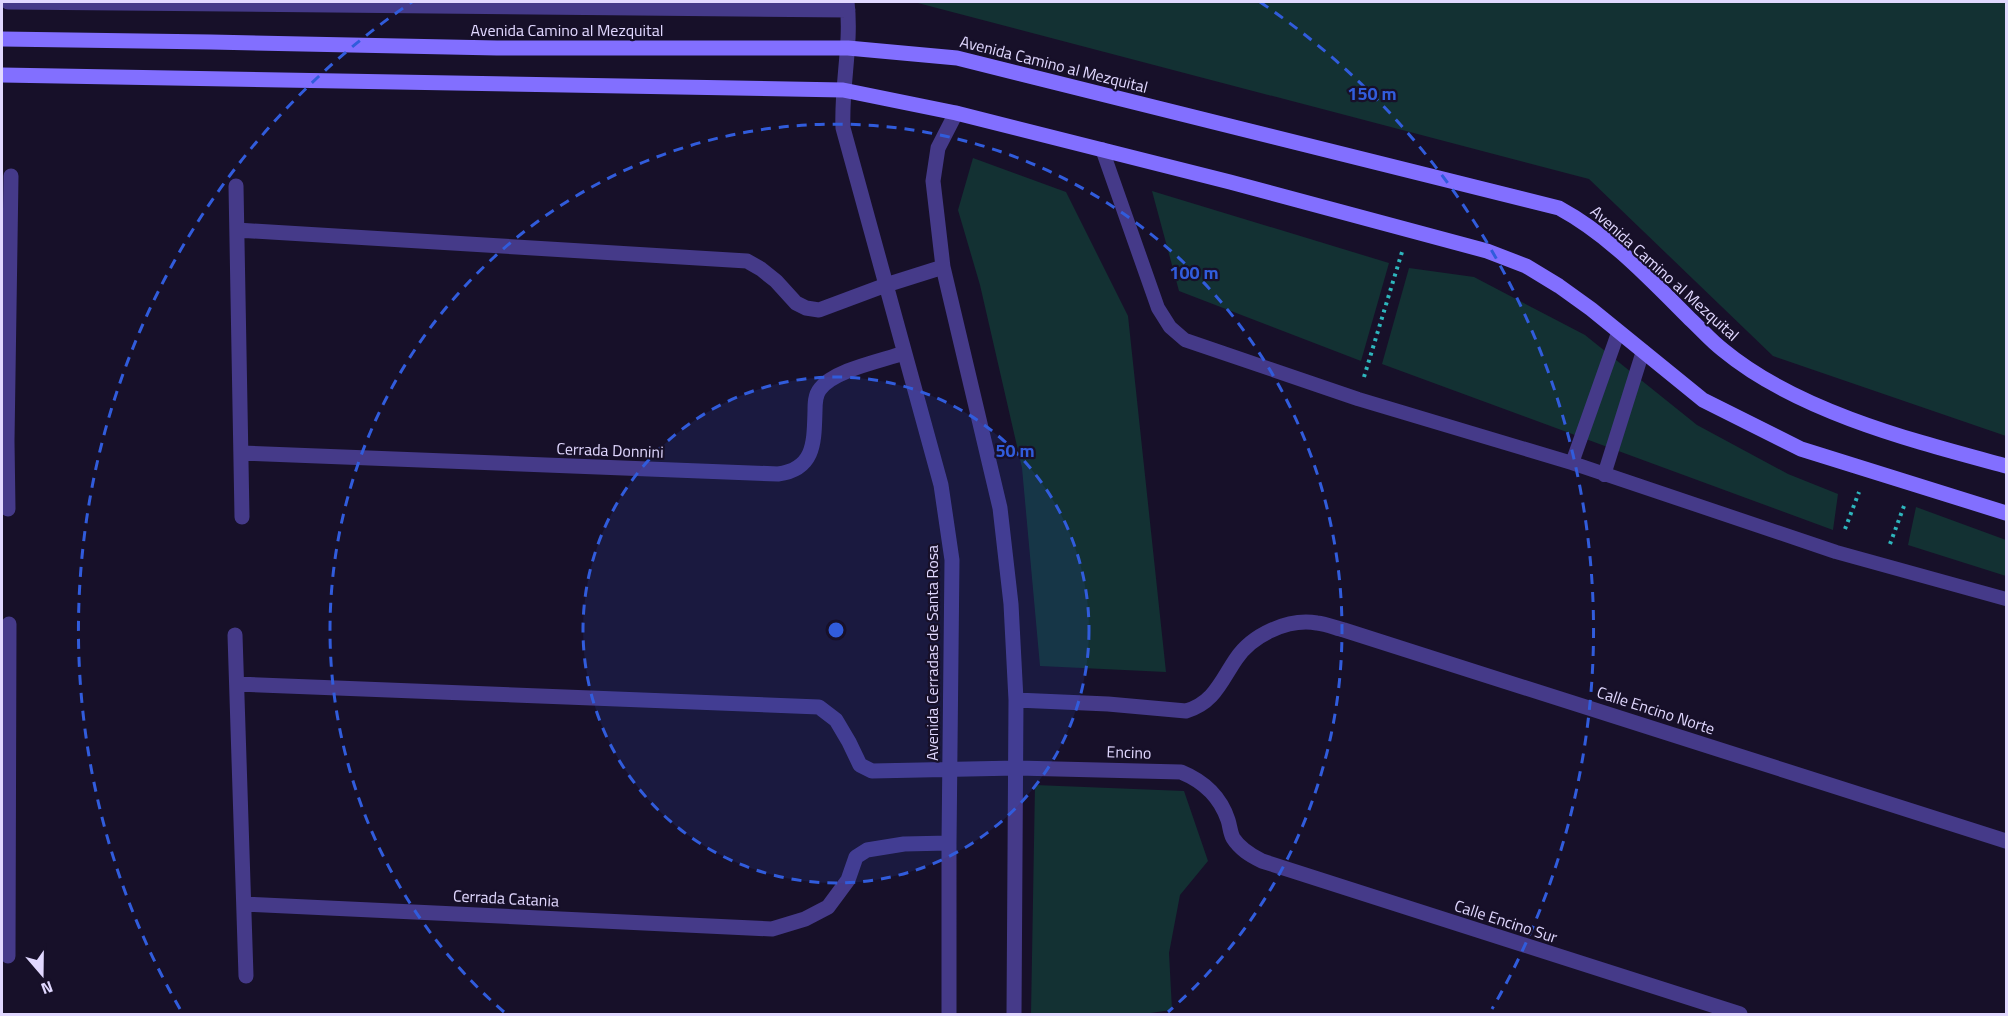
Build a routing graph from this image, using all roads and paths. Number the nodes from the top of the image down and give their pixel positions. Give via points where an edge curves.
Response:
1 (8, 2) edge
2 (78, 2) edge
3 (847, 5) edge
4 (2, 39) edge
5 (848, 48) junction
6 (2, 75) edge
7 (843, 90) junction
8 (956, 113) junction
9 (1102, 149) junction
10 (11, 176) dead end
11 (236, 186) dead end
12 (6, 221) edge
13 (1409, 228) junction
14 (237, 230) junction
15 (943, 267) junction
16 (886, 285) junction
17 (1618, 333) junction
18 (1643, 351) junction
19 (904, 353) junction
20 (1358, 399) junction
21 (4, 441) edge
22 (241, 453) junction
23 (1572, 464) junction
24 (2007, 466) edge
25 (1868, 468) junction
26 (1604, 475) junction
27 (1912, 482) junction
28 (8, 509) dead end
29 (2007, 513) edge
30 (242, 517) dead end
31 (1836, 552) junction
32 (1883, 564) junction
33 (2007, 599) edge
34 (9, 624) dead end
35 (235, 635) dead end
36 (237, 684) junction
37 (4, 689) edge
38 (1016, 700) junction
39 (951, 768) junction
40 (1017, 768) junction
41 (2007, 841) edge
42 (949, 843) junction
43 (1262, 861) joint
44 (5, 904) edge
45 (245, 904) junction
46 (8, 956) dead end
47 (246, 976) dead end
48 (949, 1014) edge
49 (1014, 1014) edge
50 (1740, 1014) edge

1 - 2 street
2 - 3 street
3 - 5 street, Avenida Cerradas de Santa Rosa
4 - 5 main road, Avenida Camino al Mezquital via 509,48
5 - 7 street, Avenida Cerradas de Santa Rosa
5 - 24 main road, Avenida Camino al Mezquital via 957,58 1559,208 1584,222 1722,350 1755,374 1838,414 1930,446
6 - 7 main road
7 - 8 main road
7 - 16 street, Avenida Cerradas de Santa Rosa via 843,128
8 - 9 main road
8 - 15 street via 938,148 933,181
9 - 13 main road
9 - 20 lane via 1158,308 1170,327 1185,340
10 - 12 street
11 - 14 street
12 - 21 street
13 - 17 main road via 1526,266 1592,309
13 - 20 path
14 - 16 street via 747,261 776,281 796,303 819,310
14 - 22 street
15 - 16 street
15 - 38 street via 1000,508
16 - 19 street, Avenida Cerradas de Santa Rosa
17 - 18 main road
17 - 23 lane
18 - 25 main road via 1703,400 1801,448
18 - 26 lane
19 - 22 street, Cerrada Donnini via 828,380 818,391 815,402 811,453 800,467 778,474
19 - 39 street, Avenida Cerradas de Santa Rosa via 949,526
20 - 23 lane
21 - 28 street
22 - 30 street
23 - 26 lane
25 - 27 main road
25 - 31 path
26 - 31 lane
27 - 29 main road
27 - 32 path
31 - 32 lane
32 - 33 lane
34 - 37 street
35 - 36 street
36 - 39 street via 819,707 836,720 860,765 872,771
36 - 45 street
37 - 44 street
38 - 40 street
38 - 41 street, Calle Encino Norte via 1186,711 1199,707 1214,694 1237,656 1254,639 1271,630 1316,622
39 - 40 street, Encino
39 - 42 street, Avenida Cerradas de Santa Rosa
40 - 43 street, Encino via 1181,772 1197,779 1217,797 1232,837 1243,851
40 - 49 street
42 - 45 street, Cerrada Catania via 867,850 856,857 848,880 828,907 772,929
42 - 48 street, Avenida Cerradas de Santa Rosa
43 - 50 street, Calle Encino Sur
44 - 46 street
45 - 47 street

